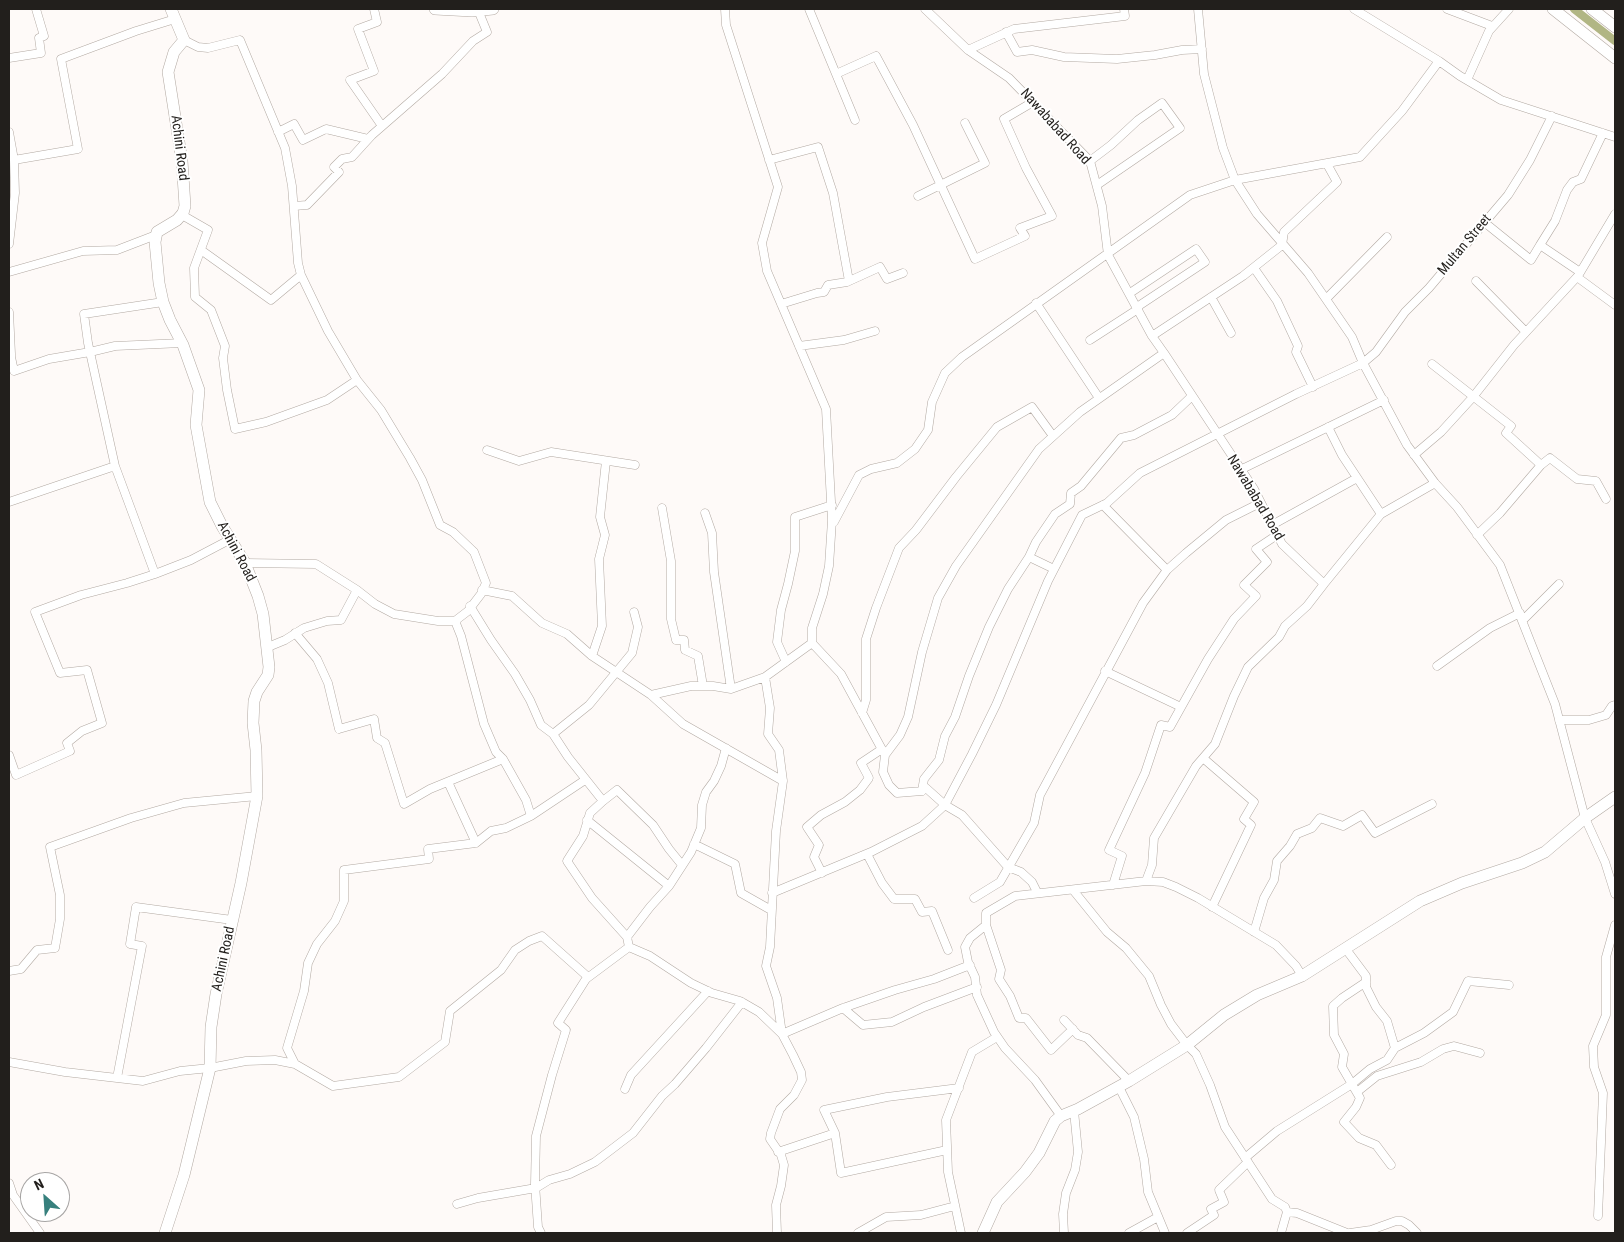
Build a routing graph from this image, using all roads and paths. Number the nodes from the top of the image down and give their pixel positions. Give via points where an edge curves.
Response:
1 (36, 9) edge
2 (374, 9) edge
3 (435, 9) edge
4 (493, 9) edge
5 (726, 9) edge
6 (809, 9) edge
7 (925, 9) edge
8 (1124, 9) edge
9 (1198, 9) edge
10 (1354, 9) edge
11 (1447, 9) edge
12 (1509, 9) edge
13 (1553, 9) edge
14 (1592, 9) edge
15 (478, 10) junction
16 (173, 14) edge
17 (1492, 26) junction
18 (1615, 27) edge
19 (1006, 32) junction
20 (184, 40) junction
21 (1202, 49) junction
22 (968, 50) junction
23 (9, 58) edge
24 (1615, 58) edge
25 (1440, 61) junction
26 (836, 74) junction
27 (1467, 80) junction
28 (1033, 102) junction
29 (1552, 116) junction
30 (855, 120) dead end
31 (965, 123) dead end
32 (382, 126) junction
33 (9, 132) edge
34 (278, 132) junction
35 (1603, 134) junction
36 (1615, 137) edge
37 (368, 139) junction
38 (14, 160) junction
39 (769, 160) junction
40 (1090, 161) junction
41 (1328, 164) junction
42 (1235, 180) junction
43 (1096, 184) junction
44 (941, 186) junction
45 (12, 194) edge
46 (918, 196) dead end
47 (294, 206) junction
48 (182, 214) junction
49 (1615, 214) edge
50 (1484, 222) junction
51 (156, 235) junction
52 (1387, 237) dead end
53 (9, 244) edge
54 (1282, 244) junction
55 (1540, 245) junction
56 (201, 250) junction
57 (1108, 255) junction
58 (1254, 268) junction
59 (9, 272) edge
60 (903, 273) dead end
61 (301, 275) junction
62 (1578, 275) junction
63 (849, 281) junction
64 (1476, 281) dead end
65 (1130, 293) junction
66 (1211, 298) junction
67 (1326, 299) junction
68 (163, 302) junction
69 (1036, 303) junction
70 (781, 304) junction
71 (1615, 305) edge
72 (1138, 308) junction
73 (9, 312) edge
74 (874, 331) dead end
75 (1526, 332) junction
76 (1231, 334) dead end
77 (1152, 336) junction
78 (1090, 340) dead end
79 (182, 343) junction
80 (799, 346) junction
81 (90, 352) junction
82 (1164, 353) junction
83 (10, 357) edge
84 (1363, 363) junction
85 (1432, 364) dead end
86 (358, 380) junction
87 (1313, 387) junction
88 (1192, 396) junction
89 (1473, 397) junction
90 (1099, 398) junction
91 (1384, 400) junction
92 (1328, 427) junction
93 (1216, 435) junction
94 (1053, 436) junction
95 (486, 450) dead end
96 (1414, 455) junction
97 (606, 461) junction
98 (1541, 464) junction
99 (635, 465) dead end
100 (115, 466) junction
101 (1240, 470) junction
102 (1357, 478) junction
103 (1434, 483) junction
104 (1606, 498) dead end
105 (9, 502) edge
106 (1260, 503) junction
107 (832, 505) junction
108 (1103, 505) junction
109 (662, 508) dead end
110 (705, 513) dead end
111 (1381, 514) junction
112 (1272, 525) junction
113 (832, 526) junction
114 (1278, 534) junction
115 (1477, 535) junction
116 (230, 539) junction
117 (1029, 557) junction
118 (245, 563) junction
119 (1054, 569) junction
120 (1167, 570) junction
121 (155, 574) junction
122 (1324, 584) junction
123 (1559, 584) dead end
124 (357, 590) junction
125 (482, 590) junction
126 (470, 606) junction
127 (634, 612) dead end
128 (1521, 616) junction
129 (455, 621) junction
130 (295, 634) junction
131 (812, 643) junction
132 (268, 647) junction
133 (592, 656) junction
134 (786, 662) junction
135 (1437, 666) dead end
136 (1105, 671) junction
137 (616, 673) junction
138 (765, 677) junction
139 (703, 686) junction
140 (731, 689) junction
141 (651, 695) junction
142 (1615, 705) edge
143 (1181, 707) junction
144 (862, 714) junction
145 (1559, 720) junction
146 (553, 734) junction
147 (726, 748) junction
148 (883, 752) junction
149 (9, 755) edge
150 (1203, 758) junction
151 (503, 759) junction
152 (585, 780) junction
153 (783, 780) junction
154 (448, 782) junction
155 (922, 791) junction
156 (257, 796) junction
157 (1615, 797) edge
158 (603, 801) junction
159 (1432, 804) dead end
160 (945, 805) junction
161 (531, 816) junction
162 (1585, 818) junction
163 (587, 820) junction
164 (476, 843) junction
165 (694, 844) junction
166 (868, 854) junction
167 (682, 865) junction
168 (1008, 867) junction
169 (822, 873) junction
170 (1146, 881) junction
171 (1113, 885) junction
172 (669, 886) junction
173 (1074, 890) junction
174 (1037, 892) junction
175 (772, 893) junction
176 (1615, 894) edge
177 (974, 898) dead end
178 (1212, 907) junction
179 (771, 910) junction
180 (232, 920) junction
181 (986, 925) junction
182 (1615, 925) edge
183 (1254, 932) junction
184 (627, 937) junction
185 (629, 947) junction
186 (1345, 948) junction
187 (948, 950) dead end
188 (970, 965) junction
189 (9, 971) edge
190 (1302, 976) junction
191 (588, 977) junction
192 (1366, 982) junction
193 (1509, 985) dead end
194 (976, 987) junction
195 (708, 991) junction
196 (742, 1002) junction
197 (843, 1008) junction
198 (1064, 1020) dead end
199 (1073, 1030) junction
200 (782, 1034) junction
201 (997, 1037) junction
202 (1187, 1045) junction
203 (1396, 1048) junction
204 (1480, 1053) dead end
205 (9, 1062) edge
206 (295, 1064) junction
207 (210, 1068) junction
208 (117, 1078) junction
209 (1124, 1084) junction
210 (1352, 1084) junction
211 (959, 1088) junction
212 (625, 1089) dead end
213 (1357, 1092) junction
214 (1074, 1111) junction
215 (1061, 1116) junction
216 (835, 1133) junction
217 (947, 1150) junction
218 (778, 1152) junction
219 (1246, 1160) junction
220 (1391, 1165) dead end
221 (9, 1183) edge
222 (536, 1188) junction
223 (457, 1204) dead end
224 (955, 1206) junction
225 (1287, 1212) junction
226 (1598, 1216) dead end
227 (1158, 1217) junction
228 (40, 1233) edge
229 (166, 1233) edge
230 (541, 1233) edge
231 (777, 1233) edge
232 (858, 1233) edge
233 (961, 1233) edge
234 (983, 1233) edge
235 (1064, 1233) edge
236 (1130, 1233) edge
237 (1166, 1233) edge
238 (1188, 1233) edge
239 (1281, 1233) edge
240 (1349, 1233) edge
241 (1417, 1233) edge

1 - 23 street via 44,36 39,38 41,53
2 - 32 street via 377,22 358,29 374,71 350,80
3 - 15 main road
4 - 15 main road
5 - 39 street via 726,25
6 - 26 street
7 - 22 street, Nawababad Road
8 - 19 street via 1125,16
9 - 21 street
10 - 25 street
11 - 17 street
12 - 17 street
13 - 24 main road
14 - 18 main road
15 - 32 street via 487,32 473,41 442,74
16 - 20 main road
16 - 38 street via 61,59 78,149
17 - 27 street
19 - 21 street via 1017,52 1032,50 1064,57 1117,59
19 - 22 street
20 - 34 street via 208,48 240,40
20 - 48 main road, Achini Road via 174,52 168,72 182,161 185,206
21 - 42 street via 1204,74
22 - 28 street, Nawababad Road via 1009,78
25 - 27 street
25 - 41 street via 1402,111 1360,157
26 - 30 street
26 - 44 street via 876,56
27 - 29 street via 1501,100
28 - 40 street, Nawababad Road
28 - 44 street via 1004,119 1052,216 1020,228 1025,236 975,258
29 - 35 street
29 - 50 street, Multan Street via 1508,195
31 - 44 street via 985,164
32 - 37 street
33 - 38 street
34 - 37 street via 294,124 303,140 326,129
34 - 47 street
35 - 36 street
35 - 55 street via 1581,179 1566,190 1555,221
37 - 47 street via 352,157 342,159 334,167 339,172 307,204
38 - 45 street
39 - 63 street via 818,147 833,193
39 - 70 street via 778,187 762,243 767,270
40 - 43 street, Nawababad Road
40 - 43 street via 1162,103 1180,128
41 - 42 street
41 - 54 street via 1337,182 1284,232
42 - 54 street via 1256,214
42 - 57 street via 1190,195
43 - 57 street, Nawababad Road
44 - 46 street
45 - 53 street
47 - 61 street
48 - 51 main road
48 - 56 street via 208,230
49 - 62 street
50 - 55 street via 1530,260
50 - 84 street, Multan Street via 1405,312 1376,352
51 - 59 street via 117,250 83,251
51 - 68 main road, Achini Road
52 - 67 street
54 - 58 street
54 - 67 street
55 - 62 street
56 - 61 street via 271,300
56 - 86 street via 194,268 195,297 211,310 225,346 223,358 235,429 266,422 327,400
57 - 65 street, Nawababad Road
57 - 69 street
58 - 66 street
58 - 87 street via 1277,300
60 - 63 street via 887,279 880,267
61 - 86 street via 328,331
62 - 71 street
62 - 75 street
63 - 70 street via 828,285 824,292
64 - 75 street
65 - 72 street, Nawababad Road
65 - 72 street via 1196,249 1205,262
66 - 76 street
66 - 77 street
67 - 84 street via 1352,337
68 - 79 main road, Achini Road
68 - 81 street via 84,314
69 - 90 street
69 - 113 street via 945,373 932,402 928,430 916,449 897,463 859,475
70 - 80 street
72 - 77 street, Nawababad Road
72 - 78 street
73 - 83 street
74 - 80 street via 844,340
75 - 89 street
77 - 82 street, Nawababad Road
79 - 81 street via 115,346
79 - 116 main road, Achini Road via 199,390 196,425 210,502
80 - 107 street via 826,409
81 - 83 street via 14,371
81 - 100 street
82 - 88 street, Nawababad Road
82 - 90 street
84 - 87 street, Multan Street
84 - 91 street
85 - 89 street
86 - 125 street via 410,458 440,525 453,532 474,552 486,583
87 - 93 street, Multan Street
88 - 93 street, Nawababad Road
88 - 117 street via 1172,415 1134,435 1121,438 1081,486 1071,493 1070,504 1055,514
89 - 96 street via 1441,432
89 - 98 street via 1511,426 1506,433
90 - 94 street
91 - 92 street
91 - 96 street
92 - 101 street
92 - 102 street
93 - 101 street, Nawababad Road
93 - 108 street, Multan Street via 1140,473
94 - 144 street via 1032,407 997,427 899,548 866,639 866,700
94 - 148 street via 1039,449 999,504 938,598 908,717 900,735
95 - 97 street via 519,461 551,452
96 - 103 street
97 - 99 street
97 - 133 street via 600,517 605,535 599,558 602,626
98 - 104 street via 1550,458 1578,479 1596,481
98 - 115 street
100 - 105 street
100 - 121 street
101 - 106 street, Nawababad Road
102 - 111 street
102 - 112 street
103 - 111 street
103 - 115 street
106 - 112 street, Nawababad Road
106 - 120 street via 1226,520
107 - 113 street
107 - 134 street via 794,516 795,550 780,610 777,642
108 - 119 street, Multan Street via 1082,515
108 - 120 street
109 - 139 street via 671,562 670,619 676,640 684,640 685,650 698,656
110 - 140 street via 712,533 714,572
111 - 122 street
112 - 114 street, Nawababad Road
113 - 131 street via 829,566 812,628
114 - 122 street, Nawababad Road via 1282,544
114 - 143 street via 1256,549 1267,562 1244,584 1256,596 1234,619
115 - 128 street via 1500,565
116 - 118 main road, Achini Road
116 - 121 street via 191,560
117 - 119 street
117 - 155 street via 989,627 945,736 939,760 924,779
118 - 124 street via 316,564
118 - 132 main road, Achini Road via 263,614
119 - 160 street, Multan Street via 996,705
120 - 136 street via 1143,603
121 - 149 street via 35,612 60,673 86,670 102,723 82,730 67,743 70,751 16,774
122 - 150 street via 1307,606 1285,626 1279,637 1248,667 1215,744
123 - 128 street
124 - 129 street via 394,614
124 - 130 street via 341,620 319,623
125 - 126 street
125 - 133 street via 512,596 542,623 567,634
126 - 129 street
126 - 146 street via 515,674 541,725
127 - 137 street via 638,627 632,653
128 - 135 street via 1490,628
128 - 145 street
129 - 151 street via 484,724 496,752
130 - 132 street
130 - 154 street via 317,659 328,683 339,729 374,719 377,738 385,743 404,804
131 - 134 street
131 - 144 street via 841,674
132 - 156 main road, Achini Road via 268,675 254,701
133 - 137 street
134 - 138 street
136 - 143 street
136 - 168 street via 1040,795 1034,824
137 - 141 street
137 - 146 street via 589,705
138 - 140 street
138 - 153 street via 770,708 768,734 779,750
139 - 140 street
139 - 141 street
141 - 147 street via 682,724
142 - 145 street via 1606,715 1589,720
143 - 171 street via 1170,727 1161,725 1145,773 1109,850 1122,856
144 - 148 street
145 - 162 street
146 - 152 street
147 - 153 street
147 - 165 street via 721,766 706,792 701,828
148 - 155 street via 883,772 889,785 897,793
148 - 169 street via 861,763 869,778 860,790 807,827 819,845 814,857
150 - 170 street via 1154,838 1152,865
150 - 178 street via 1254,802 1244,820 1251,824
151 - 154 street
151 - 161 street via 526,800
152 - 158 street
152 - 161 street
153 - 175 street
154 - 164 street
155 - 160 street via 926,788
156 - 180 main road, Achini Road
156 - 189 street via 184,803 50,847 60,896 55,948 37,950 21,969
157 - 162 main road
158 - 163 street
158 - 167 street via 617,790 654,825
159 - 183 street via 1376,833 1362,815 1343,826 1320,818 1312,828 1297,834 1277,861 1274,880 1264,898
160 - 166 street, Multan Street via 922,826
160 - 168 street via 962,815
161 - 164 street via 491,831
162 - 176 street via 1606,862
162 - 186 main road via 1545,852 1420,901
163 - 172 street
163 - 184 street via 582,836 567,861 592,898
164 - 206 street via 428,850 429,859 344,870 344,901 308,963 304,991 287,1048
165 - 167 street
165 - 179 street via 735,864 741,892
166 - 169 street, Multan Street
166 - 187 street via 894,898 915,898 922,912 932,911
167 - 172 street
168 - 174 street via 1021,872
168 - 177 street via 1000,882
169 - 175 street, Multan Street
170 - 171 street
170 - 178 street via 1176,887
171 - 173 street
172 - 184 street
173 - 174 street
173 - 202 street via 1107,932 1126,948 1149,976 1160,1005
174 - 181 street via 1015,896 986,913
175 - 179 street
178 - 183 street
179 - 200 street via 766,966 777,998
180 - 207 main road, Achini Road via 214,1010
180 - 208 street via 136,907 130,944 142,946
181 - 188 street via 970,938 965,947
181 - 199 street via 1002,970 999,979 1019,1018 1026,1018 1051,1050
182 - 226 street via 1606,957 1606,1015 1592,1046 1594,1067 1603,1093
183 - 190 street via 1276,945
184 - 185 street
185 - 191 street
185 - 195 street
186 - 190 main road
186 - 192 street via 1366,976
188 - 194 street
188 - 197 street
190 - 202 main road via 1257,995 1224,1015
191 - 206 street via 542,936 515,950 501,970 450,1010 445,1042 399,1077 333,1086
191 - 222 street via 558,1023 566,1030 536,1136
192 - 203 street via 1376,1008 1387,1021
192 - 210 street via 1333,1006 1334,1035 1344,1054 1342,1067
193 - 203 street via 1468,981 1453,1012
194 - 197 street via 892,1022 863,1025
194 - 201 street
195 - 196 street
195 - 212 street via 631,1075
196 - 200 street via 759,1012
196 - 222 street via 633,1133 595,1162
197 - 200 street
198 - 199 street
199 - 209 street via 1087,1038
200 - 218 street via 802,1080 794,1095 780,1109 771,1133 770,1139
201 - 211 street via 972,1052
201 - 215 street
202 - 209 main road
202 - 219 street via 1196,1054 1225,1127
203 - 210 street via 1387,1060
204 - 213 street via 1454,1046 1443,1049 1421,1062 1377,1076
205 - 208 street
206 - 207 street via 246,1060
207 - 208 street via 180,1071 143,1081
207 - 229 main road, Achini Road
209 - 214 main road
209 - 227 street via 1144,1159 1148,1192
210 - 213 street
210 - 219 street via 1277,1131
211 - 216 street via 886,1096 824,1110
211 - 217 street via 946,1120
213 - 220 street via 1360,1098 1344,1122 1359,1138 1376,1145
214 - 215 main road
214 - 235 street via 1078,1152 1066,1193
215 - 234 main road via 1054,1121 1039,1153 1025,1172 997,1202
216 - 217 street via 841,1174
216 - 218 street
217 - 224 street
218 - 231 street via 784,1165 776,1205
219 - 225 street via 1272,1199
219 - 238 street via 1218,1190 1224,1202 1211,1209 1214,1215
221 - 228 street via 13,1195
222 - 223 street
222 - 230 street
224 - 232 street via 921,1215 886,1217
224 - 233 street
225 - 239 street
225 - 240 street
227 - 236 street
227 - 237 street
240 - 241 street via 1371,1230 1396,1221 1402,1221

